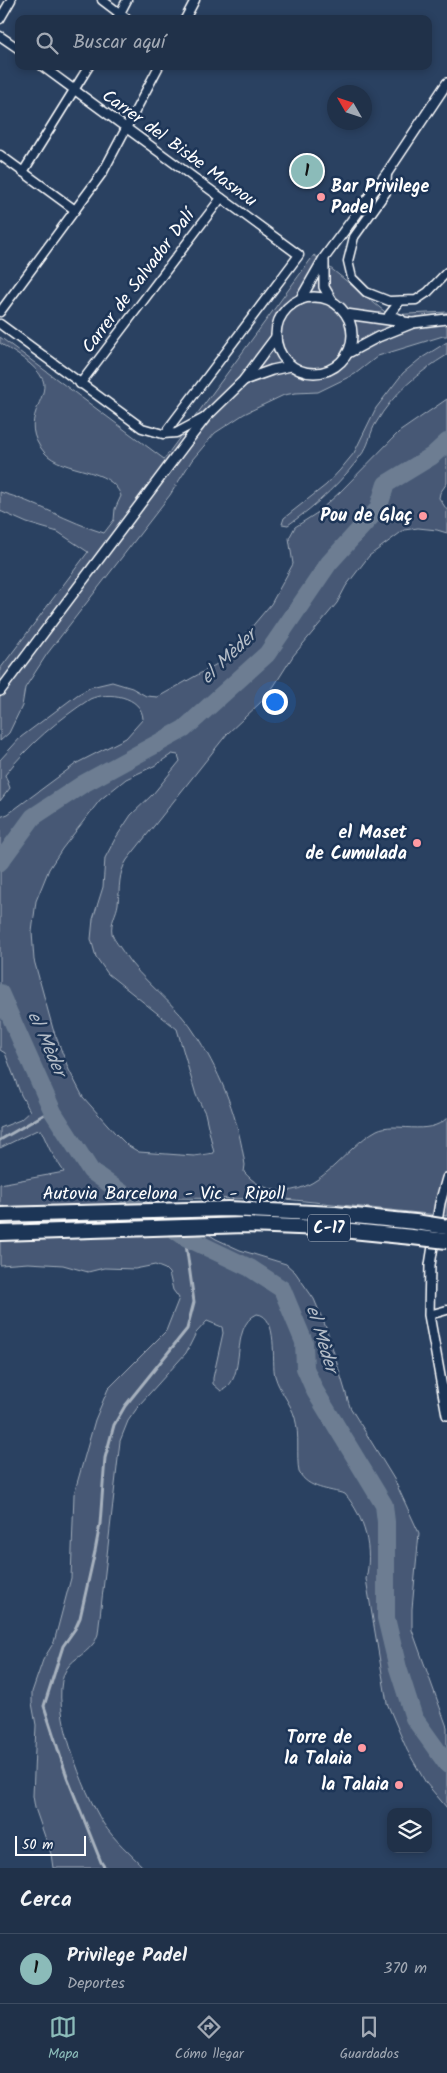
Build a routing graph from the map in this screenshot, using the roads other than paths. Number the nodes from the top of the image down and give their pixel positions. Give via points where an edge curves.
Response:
1 (11, 0) edge
2 (102, 0) edge
3 (127, 0) edge
4 (195, 0) edge
5 (117, 15) edge
6 (119, 15) edge
7 (187, 15) edge
8 (0, 18) edge
9 (0, 36) edge
10 (15, 47) edge
11 (47, 70) edge
12 (87, 70) edge
13 (157, 70) edge
14 (447, 83) edge
15 (75, 91) junction
16 (126, 128) junction
17 (0, 155) edge
18 (23, 172) junction
19 (387, 172) junction
20 (221, 198) junction
21 (75, 210) junction
22 (324, 258) junction
23 (447, 272) edge
24 (300, 300) junction
25 (332, 301) junction
26 (400, 301) junction
27 (0, 312) edge
28 (346, 314) junction
29 (447, 319) edge
30 (413, 323) junction
31 (0, 324) edge
32 (276, 337) junction
33 (348, 353) junction
34 (291, 366) junction
35 (243, 380) junction
36 (80, 384) junction
37 (206, 417) junction
38 (168, 429) dead end
39 (0, 692) edge
40 (447, 1178) edge
41 (0, 1214) edge
42 (447, 1227) edge
43 (0, 1233) edge
44 (447, 1241) edge
45 (447, 1310) edge
46 (429, 1315) junction
47 (447, 1415) edge

1 - 8 street
2 - 5 street
3 - 6 street
4 - 7 street
9 - 10 street
11 - 15 street, Carrer del Bisbe Masnou
12 - 15 street
13 - 16 street
14 - 19 street
15 - 16 street, Carrer del Bisbe Masnou
15 - 18 street
16 - 20 street, Carrer del Bisbe Masnou
16 - 21 street via 103,172
17 - 18 street
18 - 21 street
19 - 22 street
19 - 26 street via 386,192 354,237 348,260 352,278 366,292 389,301
20 - 36 street, Carrer de Salvador Dalí
20 - 38 street, Carrer del Bisbe Masnou via 298,255
21 - 27 street
22 - 24 street
22 - 25 street via 324,287
23 - 26 street via 416,300
24 - 25 street via 318,297
24 - 32 street via 281,317
25 - 28 street
26 - 30 street via 390,315
28 - 30 street
28 - 33 street via 352,333
29 - 30 street
30 - 33 street
31 - 36 street
32 - 34 street via 282,355
32 - 35 street
33 - 34 street via 335,367 321,373 307,373
34 - 35 street
35 - 37 street
36 - 37 street via 142,428 163,434 176,433
37 - 39 street
40 - 46 street via 430,1265
41 - 42 highway, Autovia Barcelona - Vic - Ripoll / C-17, bridge via 228,1209 335,1214
43 - 44 highway, Autovia Barcelona - Vic - Ripoll / C-17, bridge via 245,1225 322,1228
45 - 46 street
46 - 47 street

